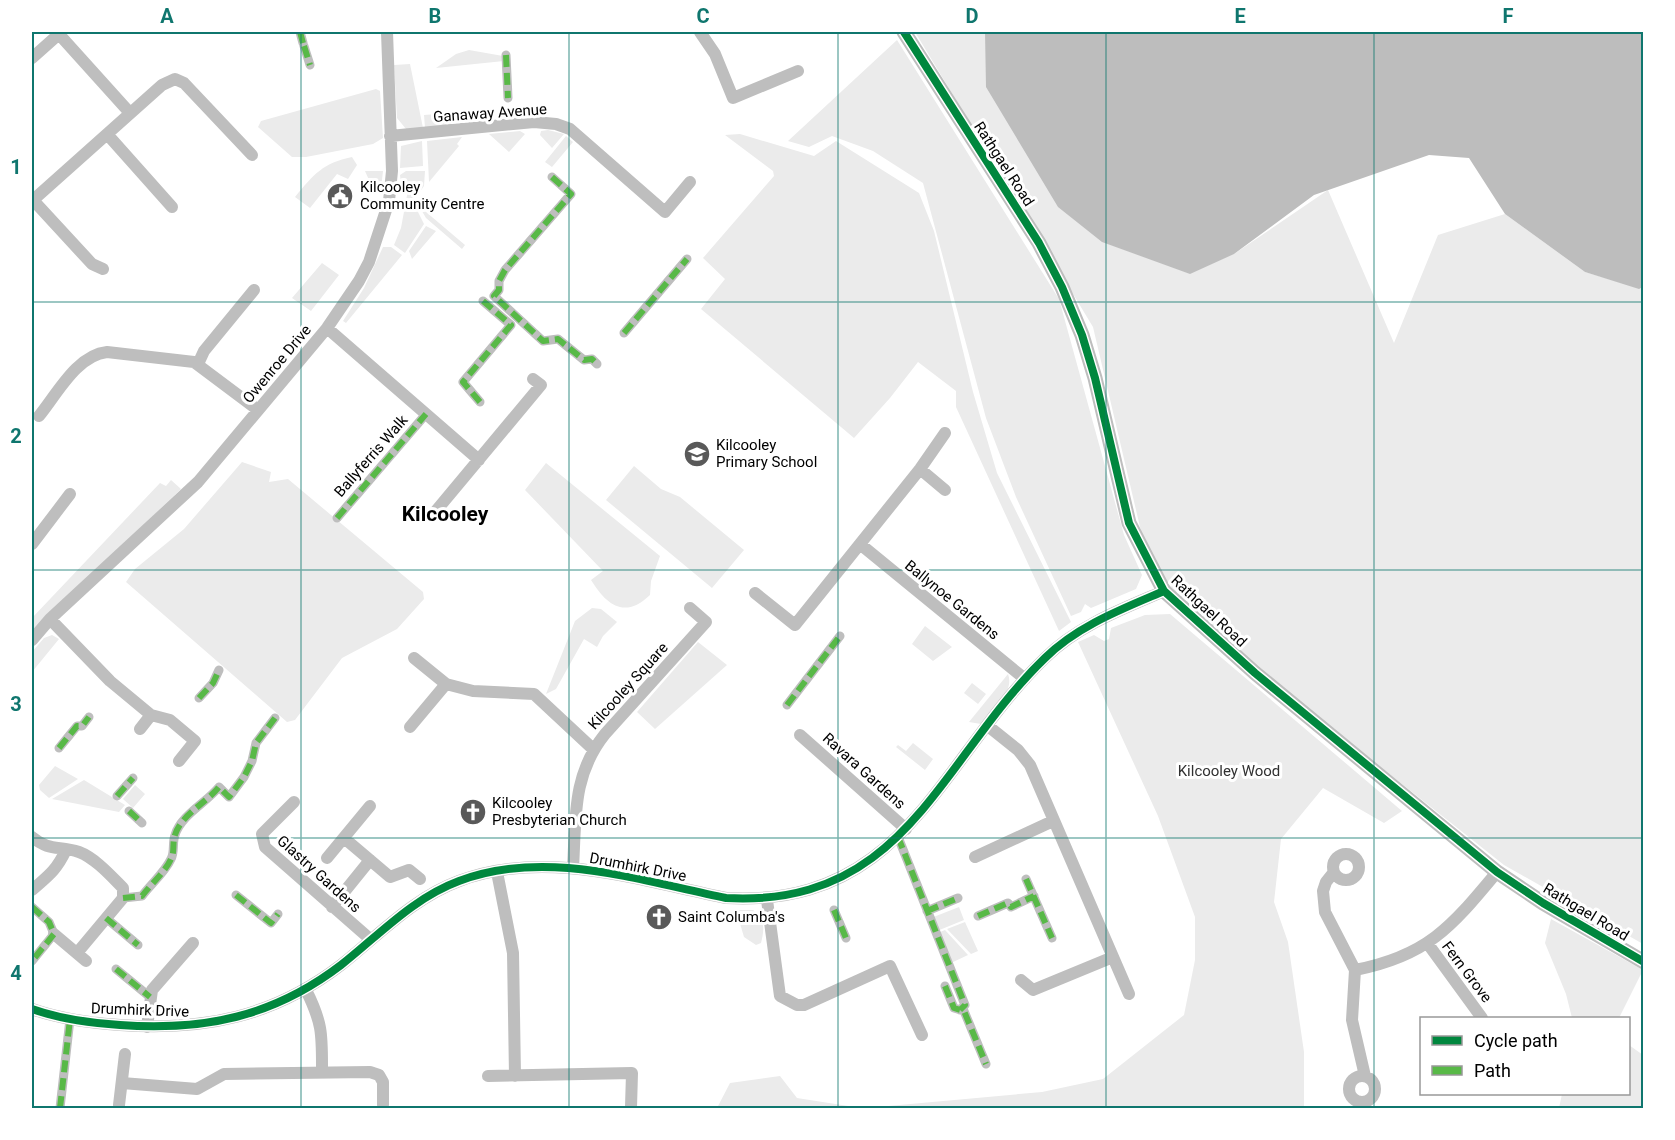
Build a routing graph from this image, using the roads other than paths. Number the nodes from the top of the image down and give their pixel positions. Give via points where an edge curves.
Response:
1 (300, 32) edge
2 (387, 32) edge
3 (700, 32) edge
4 (904, 32) edge
5 (58, 33) edge
6 (506, 55) dead end
7 (32, 58) edge
8 (310, 65) dead end
9 (798, 71) dead end
10 (508, 98) dead end
11 (130, 113) junction
12 (107, 134) junction
13 (390, 136) junction
14 (252, 155) dead end
15 (552, 177) dead end
16 (690, 182) dead end
17 (32, 201) edge
18 (172, 207) dead end
19 (687, 259) dead end
20 (103, 268) dead end
21 (254, 290) dead end
22 (483, 301) dead end
23 (327, 328) junction
24 (624, 333) dead end
25 (198, 364) junction
26 (597, 364) dead end
27 (533, 379) dead end
28 (480, 402) dead end
29 (258, 410) junction
30 (426, 414) junction
31 (39, 416) dead end
32 (945, 433) dead end
33 (479, 460) junction
34 (920, 469) junction
35 (945, 490) dead end
36 (70, 494) dead end
37 (435, 512) dead end
38 (337, 518) dead end
39 (32, 544) edge
40 (860, 544) junction
41 (1164, 591) junction
42 (756, 593) dead end
43 (690, 608) dead end
44 (50, 619) junction
45 (840, 636) dead end
46 (32, 640) edge
47 (414, 657) dead end
48 (219, 670) dead end
49 (1025, 679) junction
50 (446, 684) junction
51 (199, 698) dead end
52 (787, 705) dead end
53 (151, 715) junction
54 (89, 717) dead end
55 (275, 718) dead end
56 (988, 726) junction
57 (410, 727) dead end
58 (140, 729) dead end
59 (801, 735) dead end
60 (59, 748) dead end
61 (593, 749) junction
62 (179, 760) dead end
63 (133, 778) dead end
64 (117, 796) dead end
65 (294, 802) dead end
66 (370, 806) dead end
67 (129, 811) dead end
68 (1053, 821) junction
69 (142, 823) dead end
70 (902, 833) junction
71 (32, 837) edge
72 (344, 838) junction
73 (66, 850) junction
74 (975, 857) dead end
75 (327, 858) dead end
76 (370, 860) junction
77 (573, 868) junction
78 (497, 872) junction
79 (1334, 872) dead end
80 (1497, 872) junction
81 (420, 879) dead end
82 (1026, 879) dead end
83 (32, 890) edge
84 (236, 895) dead end
85 (1034, 896) junction
86 (123, 898) junction
87 (958, 898) dead end
88 (766, 900) junction
89 (332, 906) junction
90 (32, 907) edge
91 (834, 910) dead end
92 (927, 911) junction
93 (279, 914) dead end
94 (978, 916) dead end
95 (106, 918) junction
96 (54, 934) junction
97 (846, 938) dead end
98 (1052, 938) dead end
99 (370, 939) junction
100 (1428, 944) junction
101 (138, 945) dead end
102 (1113, 957) junction
103 (198, 959) dead end
104 (32, 961) edge
105 (1644, 962) edge
106 (116, 969) dead end
107 (1355, 970) junction
108 (1021, 980) dead end
109 (945, 986) dead end
110 (306, 990) junction
111 (1130, 994) dead end
112 (150, 997) junction
113 (32, 1009) edge
114 (960, 1010) junction
115 (1481, 1017) edge
116 (70, 1019) junction
117 (147, 1027) junction
118 (922, 1035) dead end
119 (125, 1054) dead end
120 (986, 1064) dead end
121 (322, 1072) junction
122 (488, 1076) dead end
123 (515, 1076) junction
124 (1365, 1076) dead end
125 (122, 1083) junction
126 (119, 1105) dead end
127 (383, 1105) dead end
128 (631, 1107) edge
129 (60, 1108) edge

1 - 8 street
2 - 13 street, Owenroe Drive
3 - 9 street via 715,54 733,98
4 - 41 street, Rathgael Road via 1039,243 1062,287 1095,378 1129,523
5 - 7 street
5 - 11 street
6 - 10 street
11 - 12 street
11 - 14 street via 162,85 176,79
12 - 17 street
12 - 18 street
13 - 16 street, Ganaway Avenue via 534,122 556,124 570,129 665,212
13 - 23 street, Owenroe Drive via 392,171 386,214 359,281
15 - 26 street via 571,194 505,270 494,296 543,341 558,339 584,360 592,359
17 - 20 street via 92,264
19 - 24 street
21 - 25 street via 204,351
22 - 28 street via 511,325 459,379
23 - 29 street, Owenroe Drive
23 - 30 street
25 - 29 street
25 - 31 street via 96,353 80,365
27 - 33 street via 541,385
29 - 44 street, Owenroe Drive via 189,491
30 - 33 street
30 - 38 street, Ballyferris Walk
32 - 34 street
33 - 37 street
34 - 35 street
34 - 40 street
36 - 39 street
40 - 42 street via 795,625
40 - 49 street, Ballynoe Gardens
41 - 49 street, Drumhirk Drive via 1070,637
41 - 80 street, Rathgael Road via 1255,673
43 - 61 street, Kilcooley Square via 705,622
44 - 46 street, Owenroe Drive
44 - 53 street via 110,681
45 - 52 street
47 - 50 street
48 - 51 street
49 - 56 street, Drumhirk Drive
50 - 57 street
50 - 61 street via 473,691 534,694
53 - 58 street
53 - 62 street via 170,720 195,741
54 - 60 street
55 - 86 street via 256,743 248,769 229,797 219,787 197,806 175,835 172,858 142,896
56 - 68 street via 1030,765
56 - 70 street, Drumhirk Drive
59 - 70 street, Ravara Gardens
61 - 77 street, Kilcooley Square via 582,772
63 - 64 street
65 - 89 street, Glastry Gardens via 270,824 261,840
66 - 72 street
67 - 69 street
68 - 74 street
68 - 102 street
70 - 88 street, Drumhirk Drive via 876,858 824,885
70 - 92 street
71 - 73 street via 43,846
72 - 75 street
72 - 76 street
73 - 83 street via 59,865
73 - 86 street via 80,852 96,864 123,888
76 - 81 street via 390,877 409,870
76 - 89 street
77 - 78 street, Drumhirk Drive via 536,866
77 - 88 street, Drumhirk Drive via 726,898
78 - 99 street, Drumhirk Drive via 459,881 414,905
78 - 123 street via 513,953
79 - 107 street via 1323,891 1325,912
80 - 100 street, Fern Grove via 1454,924
80 - 105 street, Rathgael Road
82 - 85 street
84 - 93 street via 271,923
85 - 94 street
85 - 98 street
86 - 95 street
87 - 92 street
88 - 118 street via 780,996 804,1005 890,966
89 - 99 street, Glastry Gardens
90 - 96 street via 49,922
91 - 97 street
92 - 114 street via 965,1005
95 - 96 street via 81,957
95 - 101 street
96 - 104 street
99 - 110 street, Drumhirk Drive
100 - 107 street, Fern Grove via 1381,965
100 - 115 street, Fern Grove
102 - 108 street via 1033,990
102 - 111 street
103 - 112 street via 190,946
106 - 112 street
107 - 124 street via 1352,1020
109 - 114 street via 954,1008
110 - 117 street, Drumhirk Drive via 236,1018 189,1027
110 - 121 street via 320,1016
112 - 117 street
113 - 116 street, Drumhirk Drive
114 - 120 street via 964,1011
116 - 117 street, Drumhirk Drive
116 - 129 street
119 - 125 street
121 - 125 street via 224,1074 197,1089
121 - 127 street via 379,1075 383,1082
122 - 123 street
123 - 128 street via 632,1073
125 - 126 street

